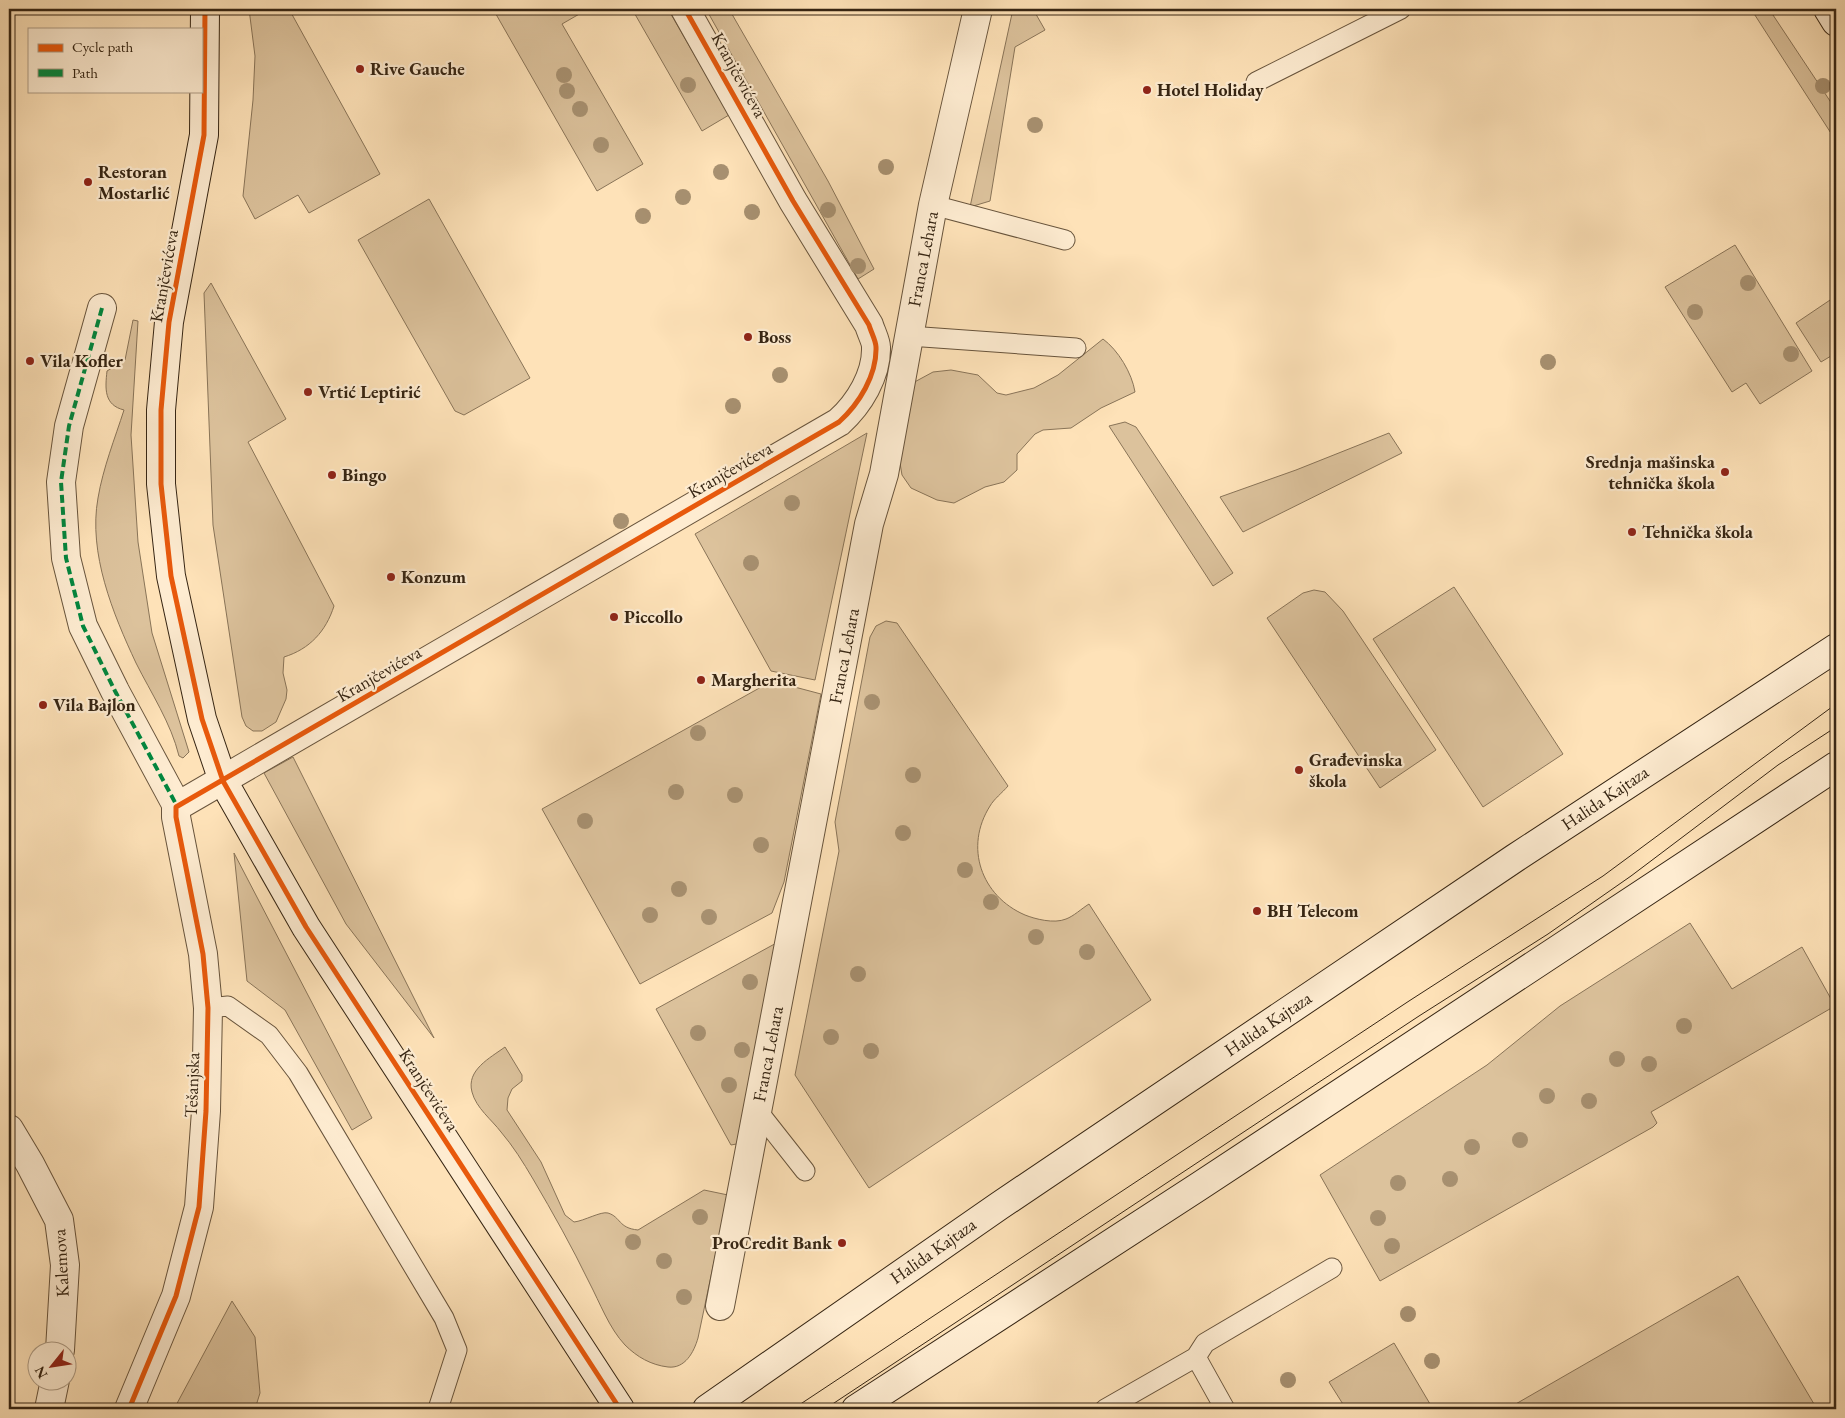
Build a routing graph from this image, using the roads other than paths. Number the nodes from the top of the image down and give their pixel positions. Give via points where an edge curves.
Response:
1 (205, 9) edge
2 (685, 9) edge
3 (978, 9) edge
4 (1401, 9) edge
5 (1828, 9) edge
6 (1836, 22) edge
7 (1256, 82) dead end
8 (933, 204) junction
9 (1065, 240) dead end
10 (102, 308) dead end
11 (909, 336) junction
12 (877, 346) junction
13 (1076, 348) dead end
14 (1836, 648) edge
15 (1836, 766) edge
16 (223, 781) junction
17 (178, 806) junction
18 (208, 1008) junction
19 (757, 1110) junction
20 (9, 1129) edge
21 (805, 1171) dead end
22 (1332, 1268) dead end
23 (720, 1306) dead end
24 (61, 1340) edge
25 (1196, 1358) junction
26 (52, 1390) edge
27 (624, 1408) edge
28 (49, 1409) edge
29 (129, 1409) edge
30 (438, 1409) edge
31 (706, 1409) edge
32 (856, 1409) edge
33 (1105, 1409) edge
34 (1225, 1409) edge

1 - 16 street, Kranjčevićeva via 204,135 169,322 162,410 161,484 171,576 202,720
2 - 12 street, Kranjčevićeva via 869,326
3 - 8 street, Franca Lehara
4 - 7 lane
5 - 6 street
8 - 9 lane
8 - 11 street, Franca Lehara
10 - 17 street via 69,426 61,482 66,558 84,626 114,691
11 - 12 street
11 - 13 lane
11 - 19 street, Franca Lehara via 884,474 869,524
12 - 16 street, Kranjčevićeva via 871,376 852,410 839,422
14 - 31 street, Halida Kajtaza via 1154,1101
15 - 32 street via 1190,1193
16 - 17 street
16 - 27 street, Kranjčevićeva via 306,927
17 - 18 street, Tešanjska via 175,811 203,954
18 - 29 street, Tešanjska via 206,1110 199,1207 176,1296
18 - 30 lane via 228,1006 270,1035 298,1074 444,1318 457,1350
19 - 21 lane
19 - 23 street, Franca Lehara
20 - 24 street, Kalemova via 59,1220 65,1265
22 - 25 lane via 1205,1343
25 - 33 lane
25 - 34 lane
26 - 28 street

